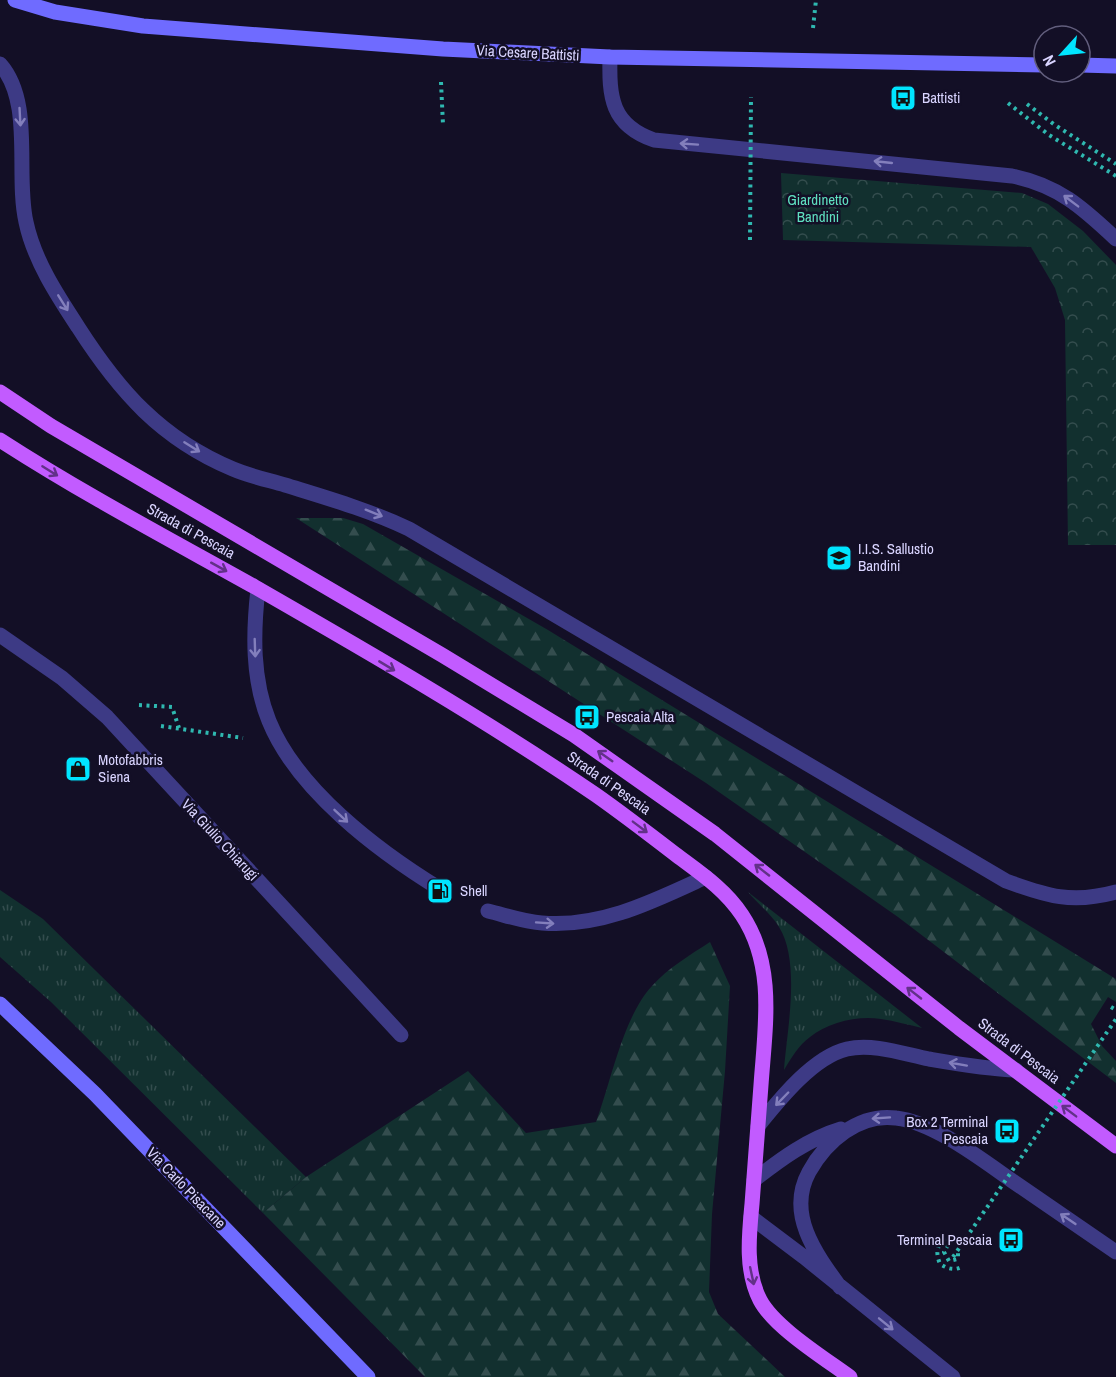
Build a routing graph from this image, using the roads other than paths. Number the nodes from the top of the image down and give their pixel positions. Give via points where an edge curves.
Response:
1 (15, 0) edge
2 (610, 57) junction
3 (0, 64) edge
4 (1032, 65) edge
5 (1092, 66) edge
6 (1116, 66) edge
7 (1116, 239) edge
8 (0, 392) edge
9 (0, 440) edge
10 (258, 589) junction
11 (0, 635) edge
12 (706, 877) junction
13 (440, 889) dead end
14 (1116, 892) edge
15 (488, 911) dead end
16 (0, 1004) edge
17 (401, 1035) dead end
18 (1016, 1070) junction
19 (855, 1125) junction
20 (758, 1126) junction
21 (1116, 1146) edge
22 (754, 1180) junction
23 (751, 1217) junction
24 (1116, 1252) edge
25 (840, 1287) junction
26 (940, 1372) edge
27 (368, 1377) edge
28 (850, 1377) edge
29 (953, 1377) edge

1 - 2 street, Via Cesare Battisti via 55,12 143,26 443,49
2 - 4 street, Via Cesare Battisti
7 -> 2 street via 1063,195 1032,180 648,138 630,127 612,101
3 -> 14 street via 13,83 20,111 22,199 31,243 59,297 98,357 131,400 155,422 195,450 233,469 360,508 408,529 1006,881 1071,899
5 - 6 street
18 -> 8 main road, Strada di Pescaia via 716,834 574,735
9 -> 10 main road, Strada di Pescaia
10 -> 12 main road, Strada di Pescaia via 554,767
10 -> 13 street via 256,670 269,720 281,746 318,795 353,827
11 - 17 street, Via Giulio Chiarugi via 62,678 107,717
15 -> 12 street via 541,923 604,919
12 - 20 main road, Strada di Pescaia via 740,911 762,960 767,1000
16 - 27 street, Via Carlo Pisacane via 95,1094
18 -> 20 street via 988,1069 875,1048 847,1049 817,1065
21 -> 18 main road, Strada di Pescaia
19 - 22 street via 811,1140
24 -> 19 street via 958,1144 918,1124 897,1118 875,1118
19 - 25 street via 827,1145 806,1178 801,1195 808,1239
20 - 22 main road, Strada di Pescaia
22 - 23 main road, Strada di Pescaia
23 - 25 street
23 -> 28 main road, Strada di Pescaia via 750,1270 760,1301 777,1321
25 -> 26 street
26 - 29 street

